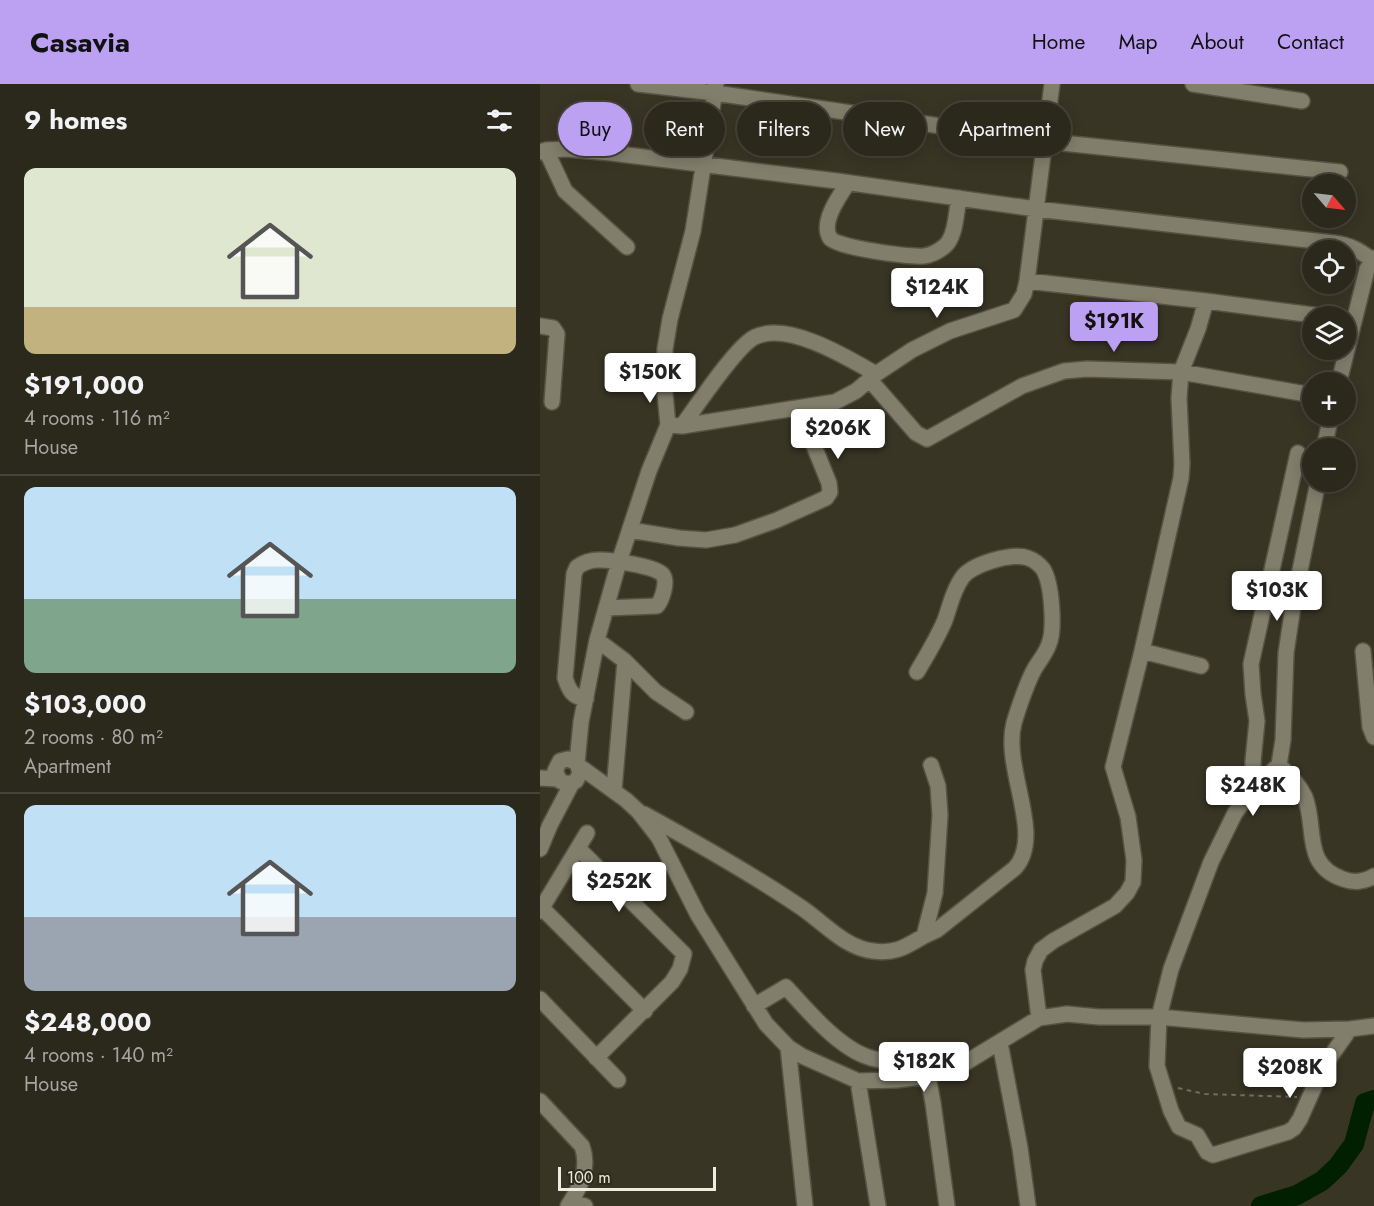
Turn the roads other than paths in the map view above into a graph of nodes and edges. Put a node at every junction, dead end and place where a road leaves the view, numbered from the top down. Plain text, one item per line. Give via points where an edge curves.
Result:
1 (638, 84) edge
2 (1052, 84) edge
3 (1194, 84) edge
4 (1223, 86) edge
5 (716, 89) edge
6 (1302, 100) dead end
7 (1049, 102) edge
8 (938, 124) edge
9 (1071, 144) edge
10 (543, 151) edge
11 (1041, 156) edge
12 (703, 165) junction
13 (1340, 172) dead end
14 (848, 183) junction
15 (959, 198) junction
16 (1036, 209) junction
17 (627, 247) dead end
18 (1373, 259) edge
19 (1027, 281) junction
20 (1367, 297) edge
21 (1206, 301) junction
22 (1356, 312) edge
23 (1302, 314) edge
24 (540, 326) edge
25 (1181, 372) junction
26 (872, 377) junction
27 (1302, 393) edge
28 (552, 402) dead end
29 (799, 409) junction
30 (675, 425) junction
31 (1298, 453) dead end
32 (1316, 492) edge
33 (630, 530) junction
34 (619, 561) junction
35 (606, 608) junction
36 (597, 640) junction
37 (1142, 651) junction
38 (1363, 651) dead end
39 (626, 661) junction
40 (1201, 666) dead end
41 (917, 672) dead end
42 (586, 699) junction
43 (686, 712) dead end
44 (1374, 737) edge
45 (931, 765) dead end
46 (1279, 765) junction
47 (540, 768) edge
48 (568, 772) junction
49 (540, 778) edge
50 (1253, 789) junction
51 (614, 790) junction
52 (638, 811) junction
53 (587, 833) dead end
54 (540, 849) edge
55 (578, 849) junction
56 (1374, 876) edge
57 (541, 910) edge
58 (924, 936) junction
59 (540, 999) edge
60 (754, 1006) junction
61 (645, 1011) junction
62 (1159, 1017) junction
63 (1039, 1018) junction
64 (1374, 1026) edge
65 (1350, 1029) junction
66 (1000, 1043) junction
67 (788, 1047) junction
68 (597, 1058) junction
69 (896, 1062) dead end
70 (928, 1076) junction
71 (618, 1080) dead end
72 (858, 1081) junction
73 (540, 1101) edge
74 (575, 1204) edge
75 (805, 1206) edge
76 (878, 1206) edge
77 (947, 1206) edge
78 (1028, 1206) edge

1 - 5 street
2 - 7 street
3 - 4 street
4 - 6 street
5 - 8 street
5 - 12 street
9 - 13 street
10 - 12 street via 611,153
10 - 17 street via 565,191
11 - 16 street
12 - 14 street
12 - 30 street via 693,231 665,349 664,383
14 - 15 street
14 - 15 street via 830,215 829,235 838,244 880,251 919,256 939,250 951,238
15 - 16 street
16 - 18 street via 1348,245
16 - 19 street
18 - 20 street via 1367,269
19 - 21 street
19 - 26 street via 1014,310 950,331
20 - 22 street
21 - 23 street
21 - 25 street
24 - 28 street via 553,328 557,334
25 - 26 street via 1064,370 1022,387 927,439 916,433
25 - 27 street
25 - 37 street via 1181,478
26 - 29 street via 835,402
26 - 30 street via 831,348 815,342 777,334 756,336 739,350
29 - 30 street
29 - 33 street via 829,483 826,498 735,535 706,540
30 - 33 street via 649,471
31 - 50 street via 1251,664 1257,721
32 - 46 street via 1286,653
33 - 34 street
34 - 35 street
34 - 35 street via 663,575 660,601 650,608
34 - 42 street via 587,562 577,567 574,574 565,678 575,696
35 - 36 street
36 - 39 street
36 - 42 street
37 - 40 street
37 - 63 street via 1113,767 1128,817 1133,882 1128,894 1115,906 1041,950 1034,970
38 - 44 street
39 - 43 street via 656,692
39 - 51 street
41 - 58 street via 936,642 963,576 971,569 1015,556 1026,556 1041,566 1047,582 1052,634 1029,681 1011,742 1027,843 1015,868
42 - 48 street
45 - 58 street via 938,786 940,815 935,893
46 - 50 street
46 - 56 street via 1305,798 1311,841 1321,865 1332,875 1351,882
47 - 48 street
48 - 49 street
48 - 51 street
48 - 54 street
50 - 62 street via 1235,813 1211,862 1171,969
51 - 52 street
52 - 58 street via 802,908 848,943 871,951 896,951
52 - 60 street via 659,838 698,915
53 - 55 street
55 - 57 street
55 - 61 street via 684,954 672,982
57 - 61 street
59 - 68 street
60 - 67 street
60 - 69 street via 786,987 839,1040 867,1057
61 - 68 street
62 - 63 street via 1067,1014
62 - 65 street via 1303,1030
62 - 65 street via 1157,1066 1171,1111 1179,1127 1197,1135 1213,1155 1288,1132 1300,1119 1323,1067
63 - 66 street
64 - 65 street
66 - 70 street via 965,1063
66 - 78 street
67 - 72 street
67 - 75 street
68 - 71 street
70 - 72 street
70 - 77 street
72 - 76 street
73 - 74 street via 585,1154 584,1176

